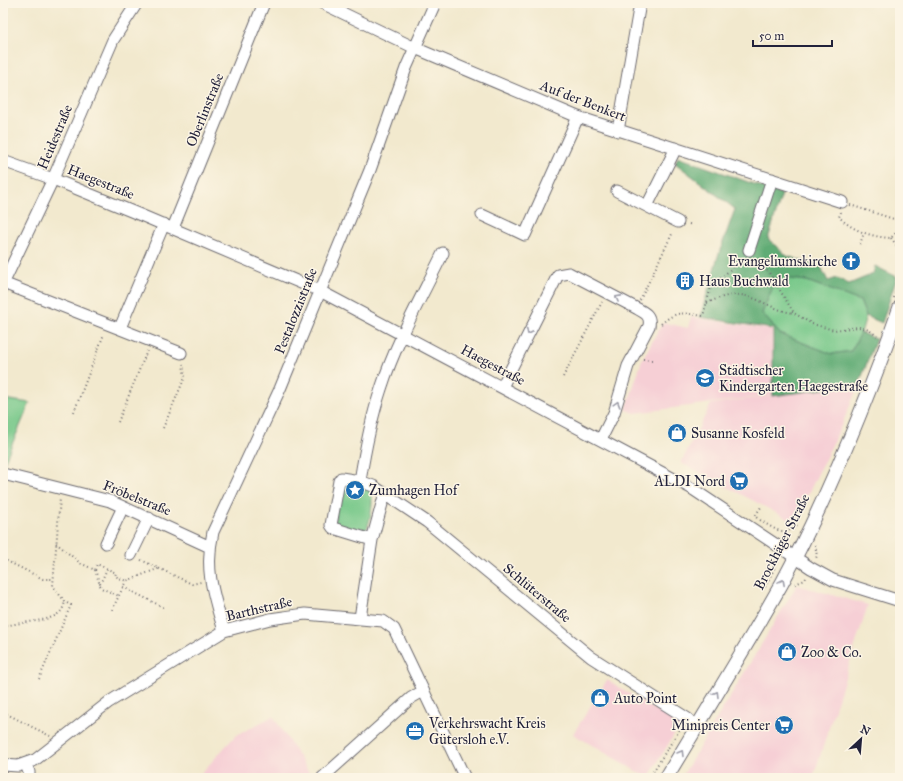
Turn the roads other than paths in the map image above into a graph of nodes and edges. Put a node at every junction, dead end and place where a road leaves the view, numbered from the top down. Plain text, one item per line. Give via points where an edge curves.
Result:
1 (137, 3) edge
2 (264, 3) edge
3 (322, 3) edge
4 (435, 3) edge
5 (640, 3) edge
6 (416, 48) junction
7 (578, 117) junction
8 (618, 131) junction
9 (676, 148) junction
10 (3, 161) edge
11 (53, 179) junction
12 (772, 179) junction
13 (617, 191) dead end
14 (843, 202) road end
15 (647, 206) junction
16 (482, 215) dead end
17 (678, 222) road end
18 (169, 226) junction
19 (443, 253) dead end
20 (746, 254) road end
21 (3, 284) edge
22 (320, 291) junction
23 (900, 307) edge
24 (120, 328) junction
25 (403, 335) junction
26 (181, 352) road end
27 (502, 387) junction
28 (601, 439) junction
29 (3, 474) edge
30 (360, 481) junction
31 (385, 493) junction
32 (123, 507) junction
33 (149, 518) junction
34 (372, 540) junction
35 (106, 543) dead end
36 (210, 547) junction
37 (131, 555) road end
38 (795, 557) junction
39 (900, 601) edge
40 (360, 618) junction
41 (224, 631) junction
42 (423, 691) junction
43 (692, 724) junction
44 (26, 764) junction
45 (3, 765) edge
46 (29, 778) edge
47 (322, 778) edge
48 (465, 778) edge
49 (666, 778) edge

1 - 11 street, Heidestraße via 113,40
2 - 18 street, Oberlinstraße
3 - 6 street, Auf der Benkert
4 - 6 street, Pestalozzistraße
5 - 8 street
6 - 7 street, Auf der Benkert
6 - 22 street, Pestalozzistraße via 406,68 370,170
7 - 8 street, Auf der Benkert
7 - 16 street via 525,234
8 - 9 street, Auf der Benkert
9 - 12 street, Auf der Benkert
9 - 15 street
10 - 11 street, Haegestraße
11 - 18 street, Haegestraße
11 - 21 street, Heidestraße
12 - 14 street, Auf der Benkert
12 - 20 street
13 - 15 street
15 - 17 street
18 - 22 street, Haegestraße
18 - 24 street
19 - 25 street
21 - 24 street
22 - 25 street, Haegestraße
22 - 36 street, Pestalozzistraße via 280,389 214,532
23 - 38 main road, Brockhäger Straße via 882,359 843,454
24 - 26 street
25 - 27 street, Haegestraße
25 - 30 street via 381,388 370,427
27 - 28 street, Haegestraße
28 -> 27 street via 614,413 628,366 649,326 647,314 636,308 569,273 558,275
28 - 38 street, Haegestraße via 691,488
29 - 32 street, Fröbelstraße via 110,501
30 - 31 street, Schlüterstraße
30 - 34 street via 341,478 339,481 331,525 333,528
31 - 34 street
31 - 43 street, Schlüterstraße via 457,546 591,657
32 - 33 street, Fröbelstraße
32 - 35 street
33 - 36 street, Fröbelstraße
33 - 37 street
34 - 40 street
36 - 41 street, Pestalozzistraße via 210,579
38 - 39 street, Haegestraße via 833,580
43 -> 38 main road, Brockhäger Straße via 782,582
40 - 41 street, Barthstraße via 293,616
40 - 42 street, Barthstraße via 383,621 394,629
41 - 44 street, Barthstraße via 109,702
42 - 47 street via 411,698
42 - 48 street, Barthstraße
49 -> 43 main road, Brockhäger Straße
44 - 45 street
44 - 46 street

